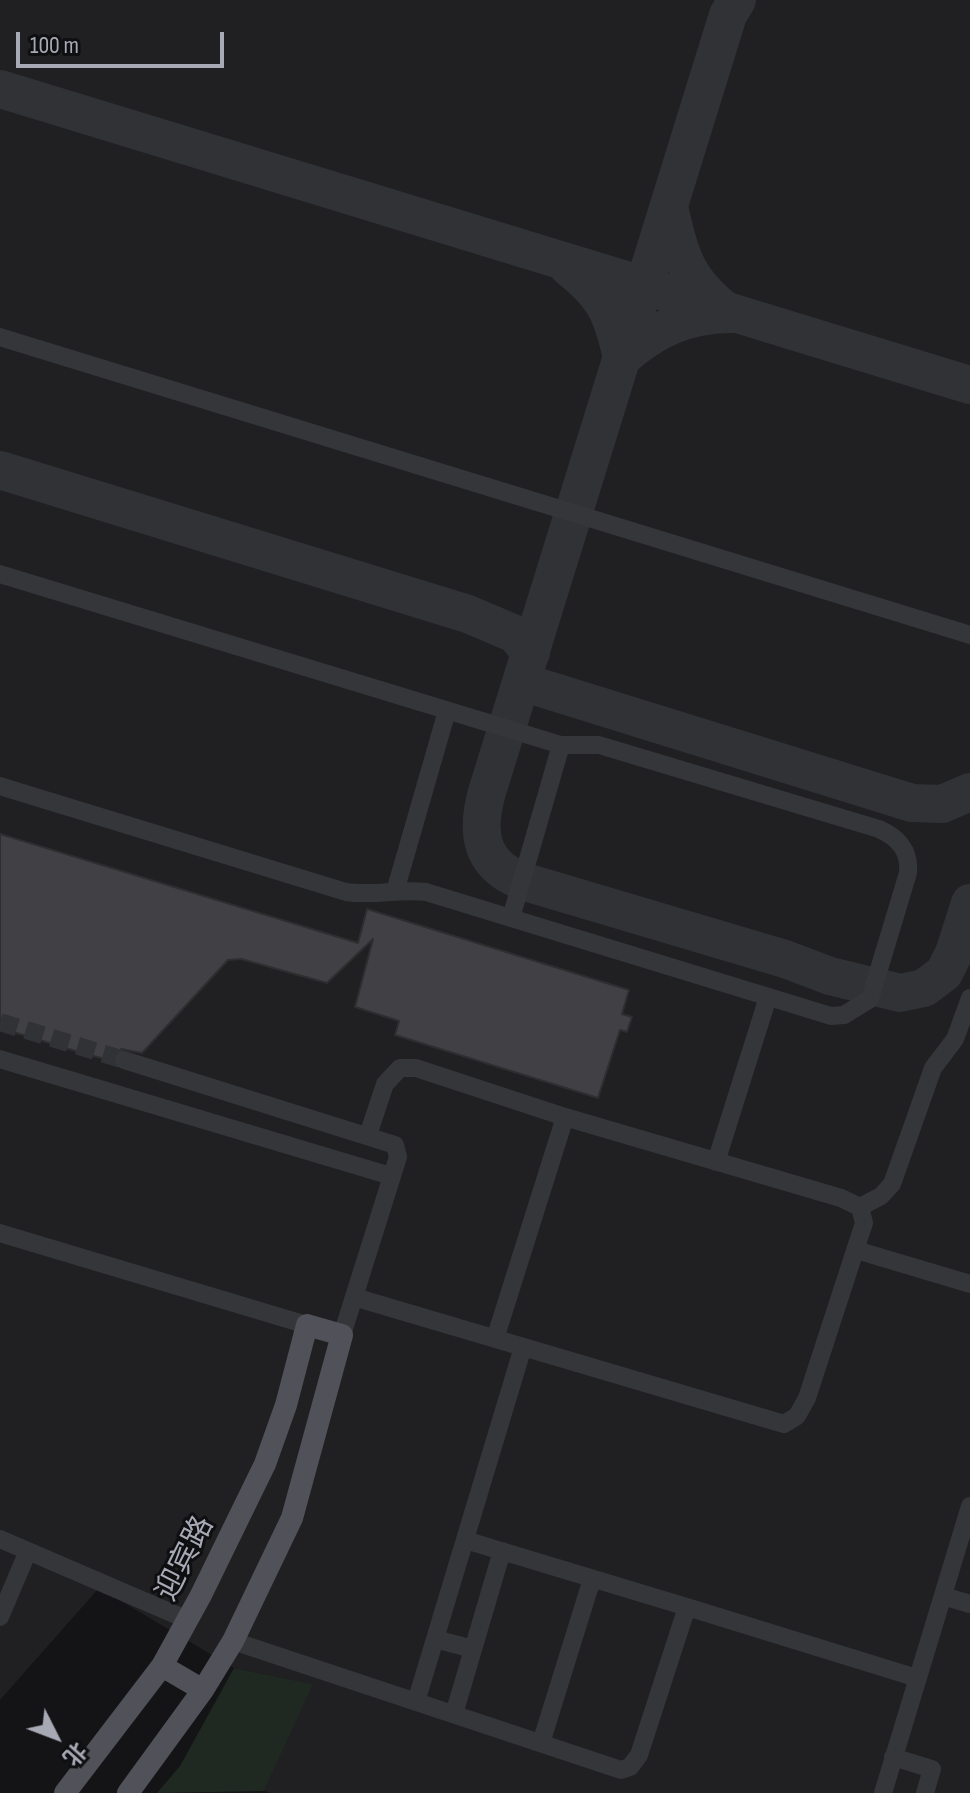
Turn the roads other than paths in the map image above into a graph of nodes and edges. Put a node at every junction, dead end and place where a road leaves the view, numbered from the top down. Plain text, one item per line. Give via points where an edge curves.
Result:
1 (0, 337) edge
2 (0, 574) edge
3 (970, 635) edge
4 (447, 711) junction
5 (561, 745) junction
6 (0, 786) edge
7 (396, 888) junction
8 (511, 918) junction
9 (768, 997) junction
10 (970, 998) edge
11 (0, 1059) edge
12 (124, 1060) tunnel mouth
13 (565, 1117) junction
14 (368, 1135) junction
15 (716, 1162) junction
16 (391, 1176) junction
17 (860, 1207) junction
18 (0, 1233) edge
19 (856, 1250) junction
20 (970, 1284) edge
21 (354, 1297) junction
22 (307, 1325) junction
23 (342, 1335) junction
24 (495, 1339) junction
25 (523, 1347) junction
26 (970, 1506) edge
27 (0, 1539) edge
28 (465, 1540) junction
29 (28, 1551) junction
30 (502, 1551) junction
31 (592, 1579) junction
32 (943, 1596) junction
33 (970, 1604) edge
34 (687, 1607) junction
35 (0, 1617) edge
36 (188, 1620) junction
37 (435, 1639) junction
38 (233, 1641) junction
39 (473, 1649) junction
40 (162, 1666) junction
41 (917, 1678) junction
42 (203, 1690) junction
43 (416, 1702) junction
44 (454, 1714) junction
45 (541, 1743) junction
46 (893, 1757) junction
47 (65, 1793) edge
48 (128, 1793) edge
49 (883, 1793) edge
50 (925, 1793) edge

1 - 3 street
2 - 4 street
4 - 5 street
4 - 7 street
5 - 8 street
5 - 9 street via 614,749 879,829 904,847 908,873 870,999 844,1015 831,1016
6 - 7 street via 346,892 367,895
7 - 8 street
8 - 9 street
9 - 15 street
10 - 17 street via 955,1039 933,1068 892,1184
11 - 16 street
12 - 14 street
13 - 14 street via 407,1067 389,1078
13 - 15 street
13 - 24 street
14 - 16 street via 397,1149
15 - 17 street
16 - 21 street
17 - 19 street via 864,1223
18 - 22 street
19 - 20 street
19 - 25 street via 807,1398 788,1423
21 - 23 street
21 - 24 street
22 - 23 main road
22 - 36 main road, 迎宾路 via 265,1464
23 - 38 main road via 292,1518
24 - 25 street
25 - 28 street
26 - 32 street
27 - 29 street
28 - 30 street
28 - 37 street
29 - 35 street
29 - 36 street
30 - 31 street
30 - 39 street
31 - 34 street
31 - 45 street
32 - 33 street
32 - 41 street
34 - 41 street
34 - 45 street via 642,1748 630,1767 621,1770
36 - 40 main road, 迎宾路
37 - 39 street
37 - 43 street
38 - 42 main road
38 - 43 street
39 - 44 street
40 - 42 main road
40 - 47 main road, 迎宾路
41 - 46 street
42 - 48 main road
43 - 44 street
44 - 45 street
46 - 49 street
46 - 50 street via 939,1771

